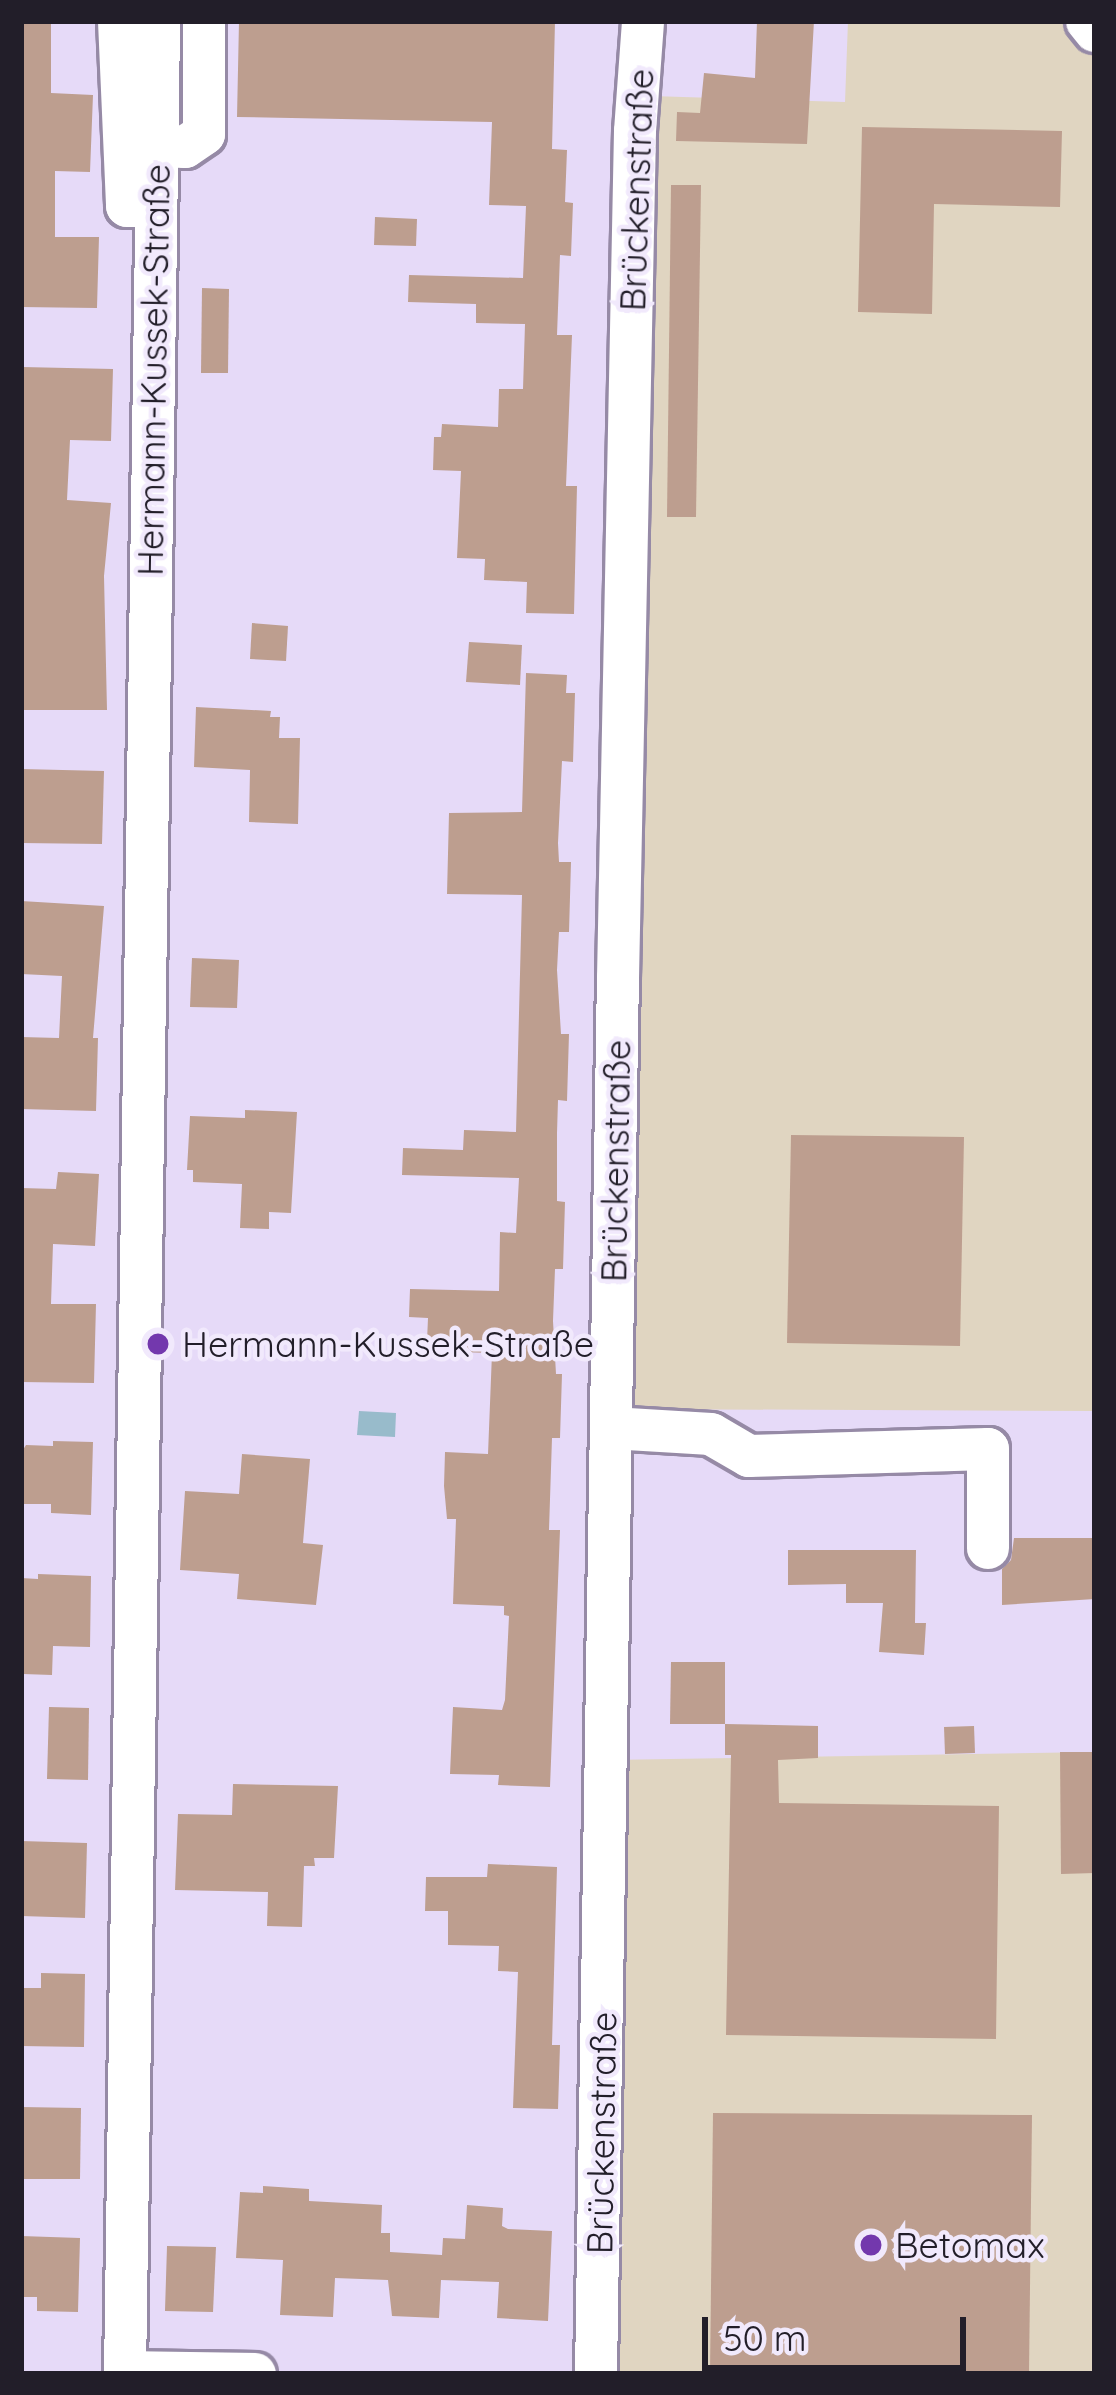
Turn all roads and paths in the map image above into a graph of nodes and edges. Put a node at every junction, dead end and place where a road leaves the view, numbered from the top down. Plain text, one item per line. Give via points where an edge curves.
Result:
1 (119, 21) edge
2 (159, 21) edge
3 (204, 21) edge
4 (643, 21) edge
5 (1087, 21) edge
6 (1095, 31) edge
7 (157, 146) junction
8 (154, 206) junction
9 (611, 1428) junction
10 (988, 1547) dead end
11 (125, 2373) edge
12 (255, 2374) edge
13 (596, 2374) edge

1 - 8 street via 127,206
2 - 7 street, Hermann-Kussek-Straße
3 - 7 street via 203,134 185,147
4 - 9 street, Brückenstraße
5 - 6 street
7 - 8 street, Hermann-Kussek-Straße
8 - 11 street, Hermann-Kussek-Straße
9 - 10 street via 711,1434 749,1456 988,1449
9 - 13 street, Brückenstraße
11 - 12 street

